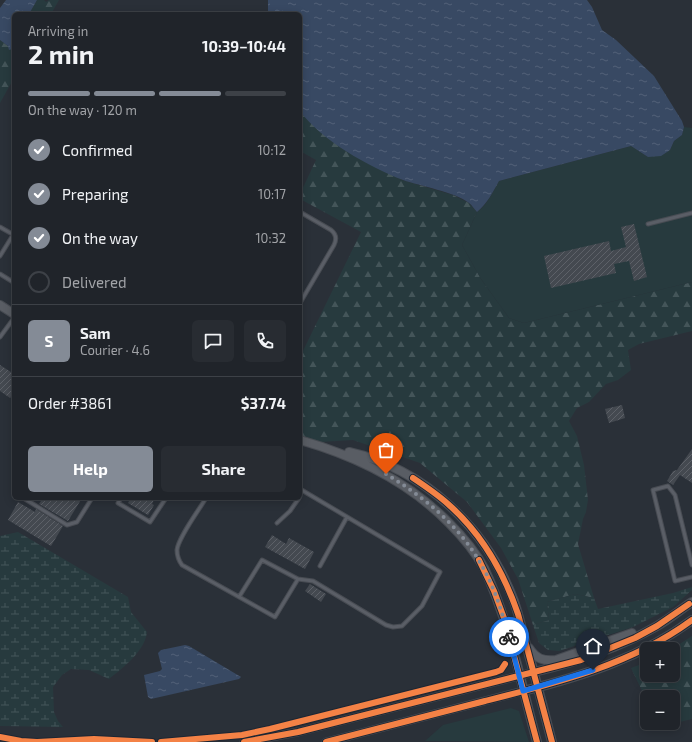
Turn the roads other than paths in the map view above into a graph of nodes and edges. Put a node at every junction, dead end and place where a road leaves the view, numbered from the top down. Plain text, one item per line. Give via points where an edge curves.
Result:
1 (302, 213) edge
2 (692, 213) edge
3 (648, 224) dead end
4 (0, 227) edge
5 (12, 234) edge
6 (12, 237) edge
7 (0, 256) edge
8 (0, 274) edge
9 (12, 281) edge
10 (302, 300) edge
11 (0, 305) edge
12 (12, 313) edge
13 (12, 321) edge
14 (0, 337) edge
15 (302, 441) edge
16 (325, 447) junction
17 (302, 490) edge
18 (27, 500) edge
19 (91, 500) edge
20 (120, 500) edge
21 (165, 500) edge
22 (205, 500) edge
23 (297, 500) edge
24 (347, 517) junction
25 (277, 523) dead end
26 (691, 557) edge
27 (692, 565) edge
28 (320, 566) dead end
29 (692, 577) edge
30 (298, 579) junction
31 (239, 597) junction
32 (692, 602) edge
33 (670, 618) junction
34 (692, 620) edge
35 (525, 640) junction
36 (534, 672) junction
37 (520, 676) junction
38 (538, 687) junction
39 (523, 691) junction
40 (244, 742) edge
41 (326, 742) edge
42 (537, 742) edge
43 (552, 742) edge

1 - 10 lane via 331,230 336,240
2 - 3 lane
4 - 5 lane
6 - 7 lane
8 - 9 lane
11 - 12 main road
13 - 14 lane
15 - 16 main road
16 - 35 main road via 381,462 413,478 449,504 472,530 498,568 513,600
16 - 37 main road via 406,486 436,509 460,534 483,567 494,591
17 - 24 lane
18 - 19 lane via 67,525 77,522
20 - 21 lane via 118,503 150,522
22 - 31 lane via 180,541 177,551 179,560 182,565
23 - 25 lane
24 - 28 lane
24 - 30 lane via 440,572 422,606 402,626 393,627 314,581
26 - 27 lane
26 - 29 lane via 675,495 668,486 652,490 675,581
30 - 31 lane via 262,560
30 - 31 lane via 276,617
32 - 33 main road
33 - 35 main road via 556,660 540,659 535,656
33 - 36 main road via 622,644 581,660
34 - 38 main road via 660,641 628,657
35 - 36 main road
36 - 37 street
36 - 38 main road
37 - 39 main road
37 - 40 street via 298,732
38 - 39 main road
38 - 43 main road
39 - 41 street
39 - 42 main road

